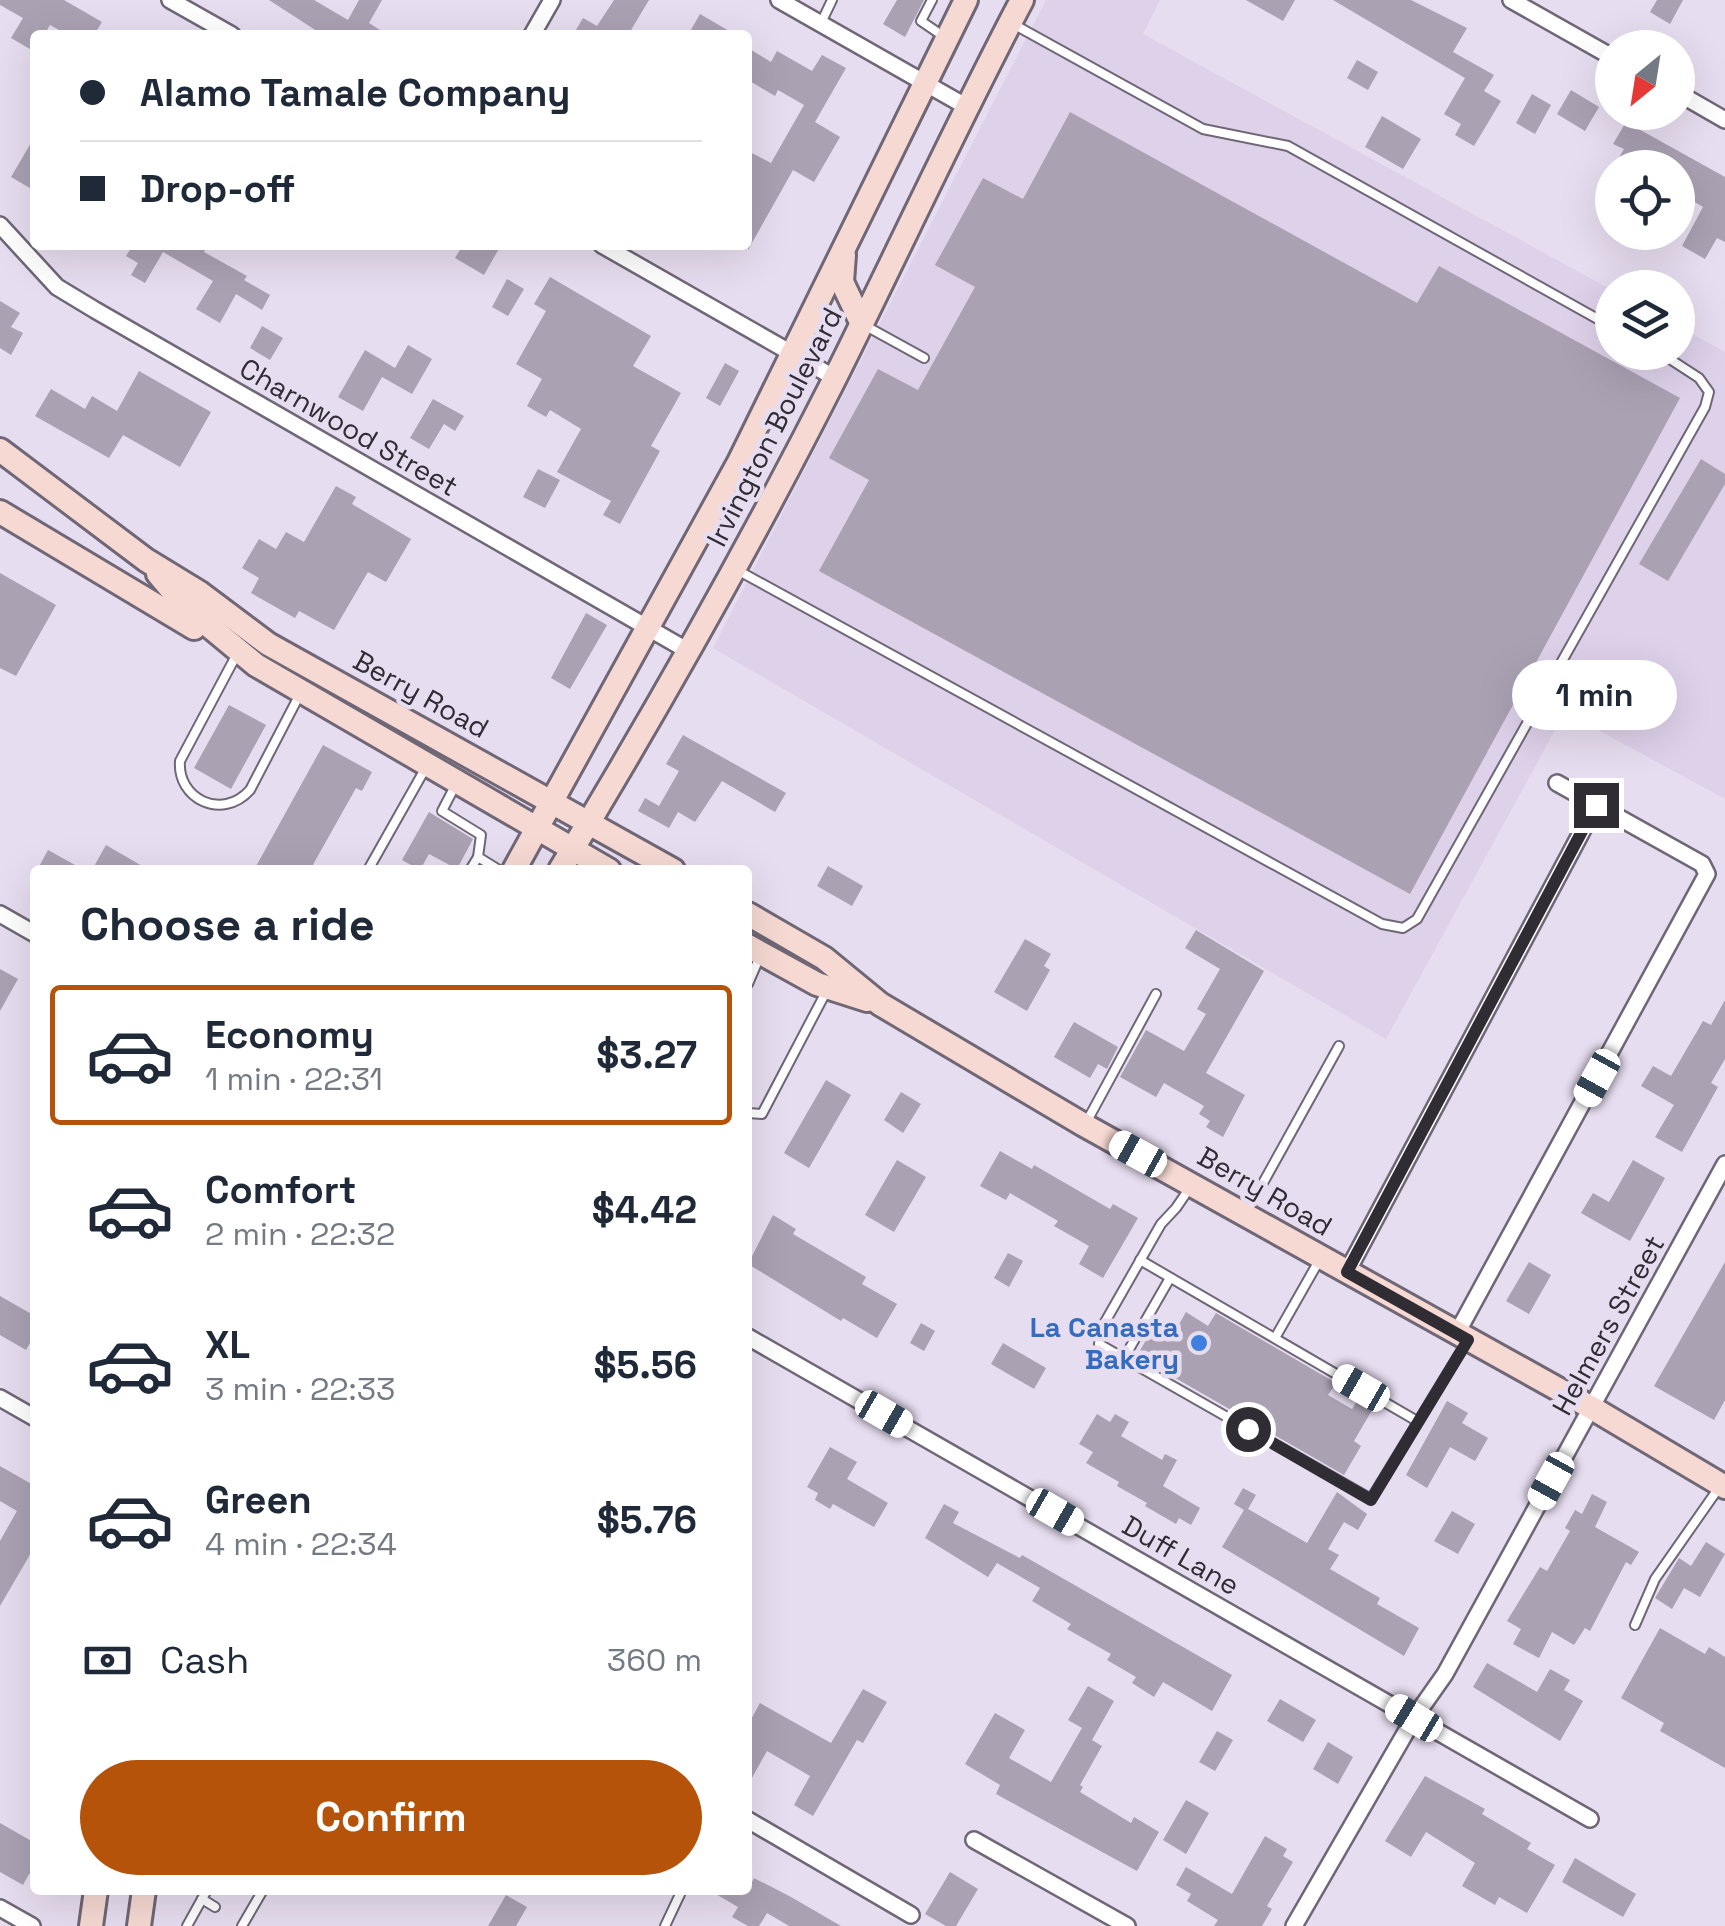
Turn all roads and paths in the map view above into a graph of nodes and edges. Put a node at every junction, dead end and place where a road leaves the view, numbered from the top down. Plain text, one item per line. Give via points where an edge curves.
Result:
1 (170, 0) edge
2 (552, 0) edge
3 (779, 0) edge
4 (832, 0) edge
5 (932, 0) edge
6 (966, 0) edge
7 (1022, 0) edge
8 (1511, 0) edge
9 (820, 23) junction
10 (1010, 23) junction
11 (223, 30) edge
12 (535, 30) edge
13 (946, 38) junction
14 (1595, 47) edge
15 (924, 82) junction
16 (1695, 103) edge
17 (967, 106) junction
18 (1725, 120) edge
19 (0, 225) edge
20 (844, 246) junction
21 (611, 250) edge
22 (1595, 318) edge
23 (861, 322) junction
24 (793, 356) junction
25 (924, 358) dead end
26 (1686, 370) edge
27 (835, 378) junction
28 (2, 456) edge
29 (0, 512) edge
30 (146, 560) junction
31 (735, 569) junction
32 (648, 630) junction
33 (690, 652) junction
34 (244, 656) junction
35 (307, 666) junction
36 (302, 692) junction
37 (427, 765) junction
38 (456, 782) junction
39 (1557, 783) dead end
40 (554, 802) junction
41 (1596, 805) junction
42 (589, 821) junction
43 (538, 830) junction
44 (572, 850) junction
45 (478, 856) junction
46 (371, 865) edge
47 (473, 865) edge
48 (491, 865) edge
49 (517, 865) edge
50 (563, 865) edge
51 (600, 865) edge
52 (664, 865) edge
53 (0, 914) edge
54 (752, 916) edge
55 (30, 931) edge
56 (754, 950) edge
57 (828, 988) junction
58 (1156, 994) dead end
59 (880, 1004) junction
60 (1339, 1046) dead end
61 (752, 1113) edge
62 (1084, 1125) junction
63 (1725, 1164) edge
64 (1192, 1183) junction
65 (1246, 1214) junction
66 (1321, 1257) junction
67 (1140, 1260) junction
68 (1347, 1272) junction
69 (1170, 1278) junction
70 (1463, 1336) junction
71 (752, 1338) edge
72 (1275, 1338) junction
73 (1124, 1358) junction
74 (0, 1398) edge
75 (1592, 1408) junction
76 (30, 1415) edge
77 (1418, 1421) junction
78 (1723, 1486) edge
79 (1635, 1625) dead end
80 (1414, 1718) junction
81 (1590, 1819) dead end
82 (752, 1822) edge
83 (974, 1840) dead end
84 (95, 1895) edge
85 (143, 1895) edge
86 (204, 1895) edge
87 (205, 1895) edge
88 (260, 1895) edge
89 (680, 1895) edge
90 (244, 1898) dead end
91 (254, 1904) junction
92 (215, 1907) dead end
93 (0, 1908) edge
94 (911, 1914) dead end
95 (234, 1918) dead end
96 (190, 1922) edge
97 (243, 1925) edge
98 (32, 1926) edge
99 (91, 1926) edge
100 (138, 1926) edge
101 (205, 1926) edge
102 (665, 1926) edge
103 (1127, 1926) edge
104 (1294, 1926) edge

1 - 11 street
2 - 12 street
3 - 9 street
4 - 9 lane
5 - 13 lane via 921,21
6 - 13 street, Irvington Boulevard
7 - 10 street, Irvington Boulevard
8 - 14 street
9 - 15 street
10 - 17 street, Irvington Boulevard
10 - 22 lane via 1203,129 1288,146
13 - 15 street, Irvington Boulevard
15 - 17 street
15 - 20 street, Irvington Boulevard
16 - 18 street
17 - 23 street, Irvington Boulevard
19 - 32 street, Charnwood Street via 57,287
20 - 23 street via 842,282
20 - 24 street, Irvington Boulevard
21 - 24 street
23 - 25 lane
23 - 27 street, Irvington Boulevard
24 - 27 street
24 - 32 street, Irvington Boulevard
26 - 31 lane via 1708,392 1705,407 1417,919 1404,928 1382,924
27 - 31 street, Irvington Boulevard
28 - 30 street, Berry Road
29 - 34 street
30 - 34 street, Berry Road via 186,607
30 - 35 street, Berry Road
31 - 33 street, Irvington Boulevard
32 - 33 street, Charnwood Street
32 - 40 street, Irvington Boulevard
33 - 42 street, Irvington Boulevard
34 - 36 street, Berry Road
34 - 36 lane via 180,761 179,776 202,800 229,806 242,800
35 - 36 lane
35 - 40 street, Berry Road
36 - 37 street, Berry Road
37 - 38 street, Berry Road
37 - 46 lane
38 - 43 street, Berry Road
38 - 45 lane via 442,811 482,835
39 - 41 street
40 - 42 street, Berry Road
40 - 43 street, Irvington Boulevard
41 - 68 street
41 - 70 street via 1702,864 1705,882
42 - 44 street, Irvington Boulevard
42 - 52 street, Berry Road
43 - 44 street, Berry Road
43 - 49 street, Irvington Boulevard
44 - 50 street, Irvington Boulevard
44 - 51 street, Berry Road
45 - 47 lane
45 - 48 lane
53 - 55 street
54 - 59 street, Berry Road via 824,958
56 - 57 street, Berry Road
57 - 59 street, Berry Road
57 - 61 lane via 762,1114
58 - 62 lane
59 - 62 street, Berry Road
60 - 65 lane
62 - 64 street, Berry Road
63 - 75 street, Helmers Street
64 - 65 street, Berry Road
64 - 67 lane
65 - 66 street, Berry Road
66 - 68 street, Berry Road
66 - 72 lane
67 - 69 lane
67 - 73 lane via 1101,1329 1099,1344
68 - 70 street, Berry Road
69 - 72 lane
69 - 73 lane
70 - 75 street, Berry Road
70 - 77 lane
71 - 80 street, Duff Lane
72 - 77 lane
73 - 77 lane via 1371,1500
74 - 76 street
75 - 78 street, Berry Road
75 - 80 street, Helmers Street
78 - 79 lane via 1655,1579
80 - 81 street, Duff Lane
80 - 104 street, Helmers Street
82 - 94 street
83 - 103 street
84 - 99 street
85 - 100 street
86 - 96 lane
87 - 92 lane
88 - 91 lane
89 - 102 lane
90 - 91 lane
91 - 97 lane
93 - 98 street
95 - 97 lane
96 - 101 lane

